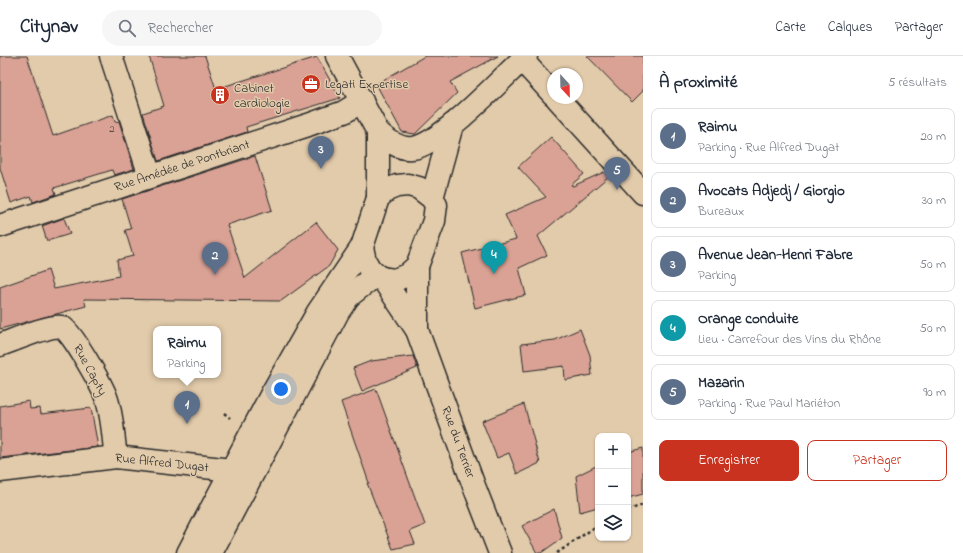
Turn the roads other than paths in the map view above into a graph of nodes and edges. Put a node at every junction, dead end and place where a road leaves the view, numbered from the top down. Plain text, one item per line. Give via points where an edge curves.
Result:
1 (111, 56) edge
2 (338, 56) edge
3 (524, 58) edge
4 (547, 87) edge
5 (362, 101) junction
6 (561, 104) edge
7 (452, 125) junction
8 (378, 132) junction
9 (150, 176) junction
10 (643, 193) edge
11 (378, 198) junction
12 (432, 198) junction
13 (0, 224) edge
14 (362, 247) junction
15 (417, 266) junction
16 (379, 276) junction
17 (417, 330) junction
18 (0, 344) edge
19 (116, 457) junction
20 (232, 470) junction
21 (0, 471) edge
22 (253, 473) junction
23 (188, 553) edge
24 (211, 553) edge
25 (500, 553) edge

1 - 9 main road
2 - 5 main road
3 - 4 main road
3 - 7 main road
5 - 8 main road
5 - 9 main road, Rue Amédée de Pontbriant via 344,112 308,125
6 - 10 main road
7 - 8 main road via 429,142 414,148 402,148
7 - 12 main road
8 - 11 main road
9 - 13 main road, Rue Amédée de Pontbriant
11 - 12 main road via 387,190 408,185 418,188
11 - 14 main road
12 - 15 main road via 436,205 434,221
14 - 16 main road via 369,268
14 - 20 main road via 318,312
15 - 16 main road via 407,275 395,280
15 - 17 main road, Rue du Terrier
16 - 17 main road, Rue du Terrier
16 - 22 main road via 349,296 338,312
17 - 25 main road, Rue du Terrier
18 - 19 main road, Rue Capty via 53,327 62,327 68,332 106,397
19 - 20 main road, Rue Alfred Dugat
19 - 21 main road, Rue Alfred Dugat
20 - 22 main road, Rue Alfred Dugat
20 - 23 main road
22 - 24 main road

